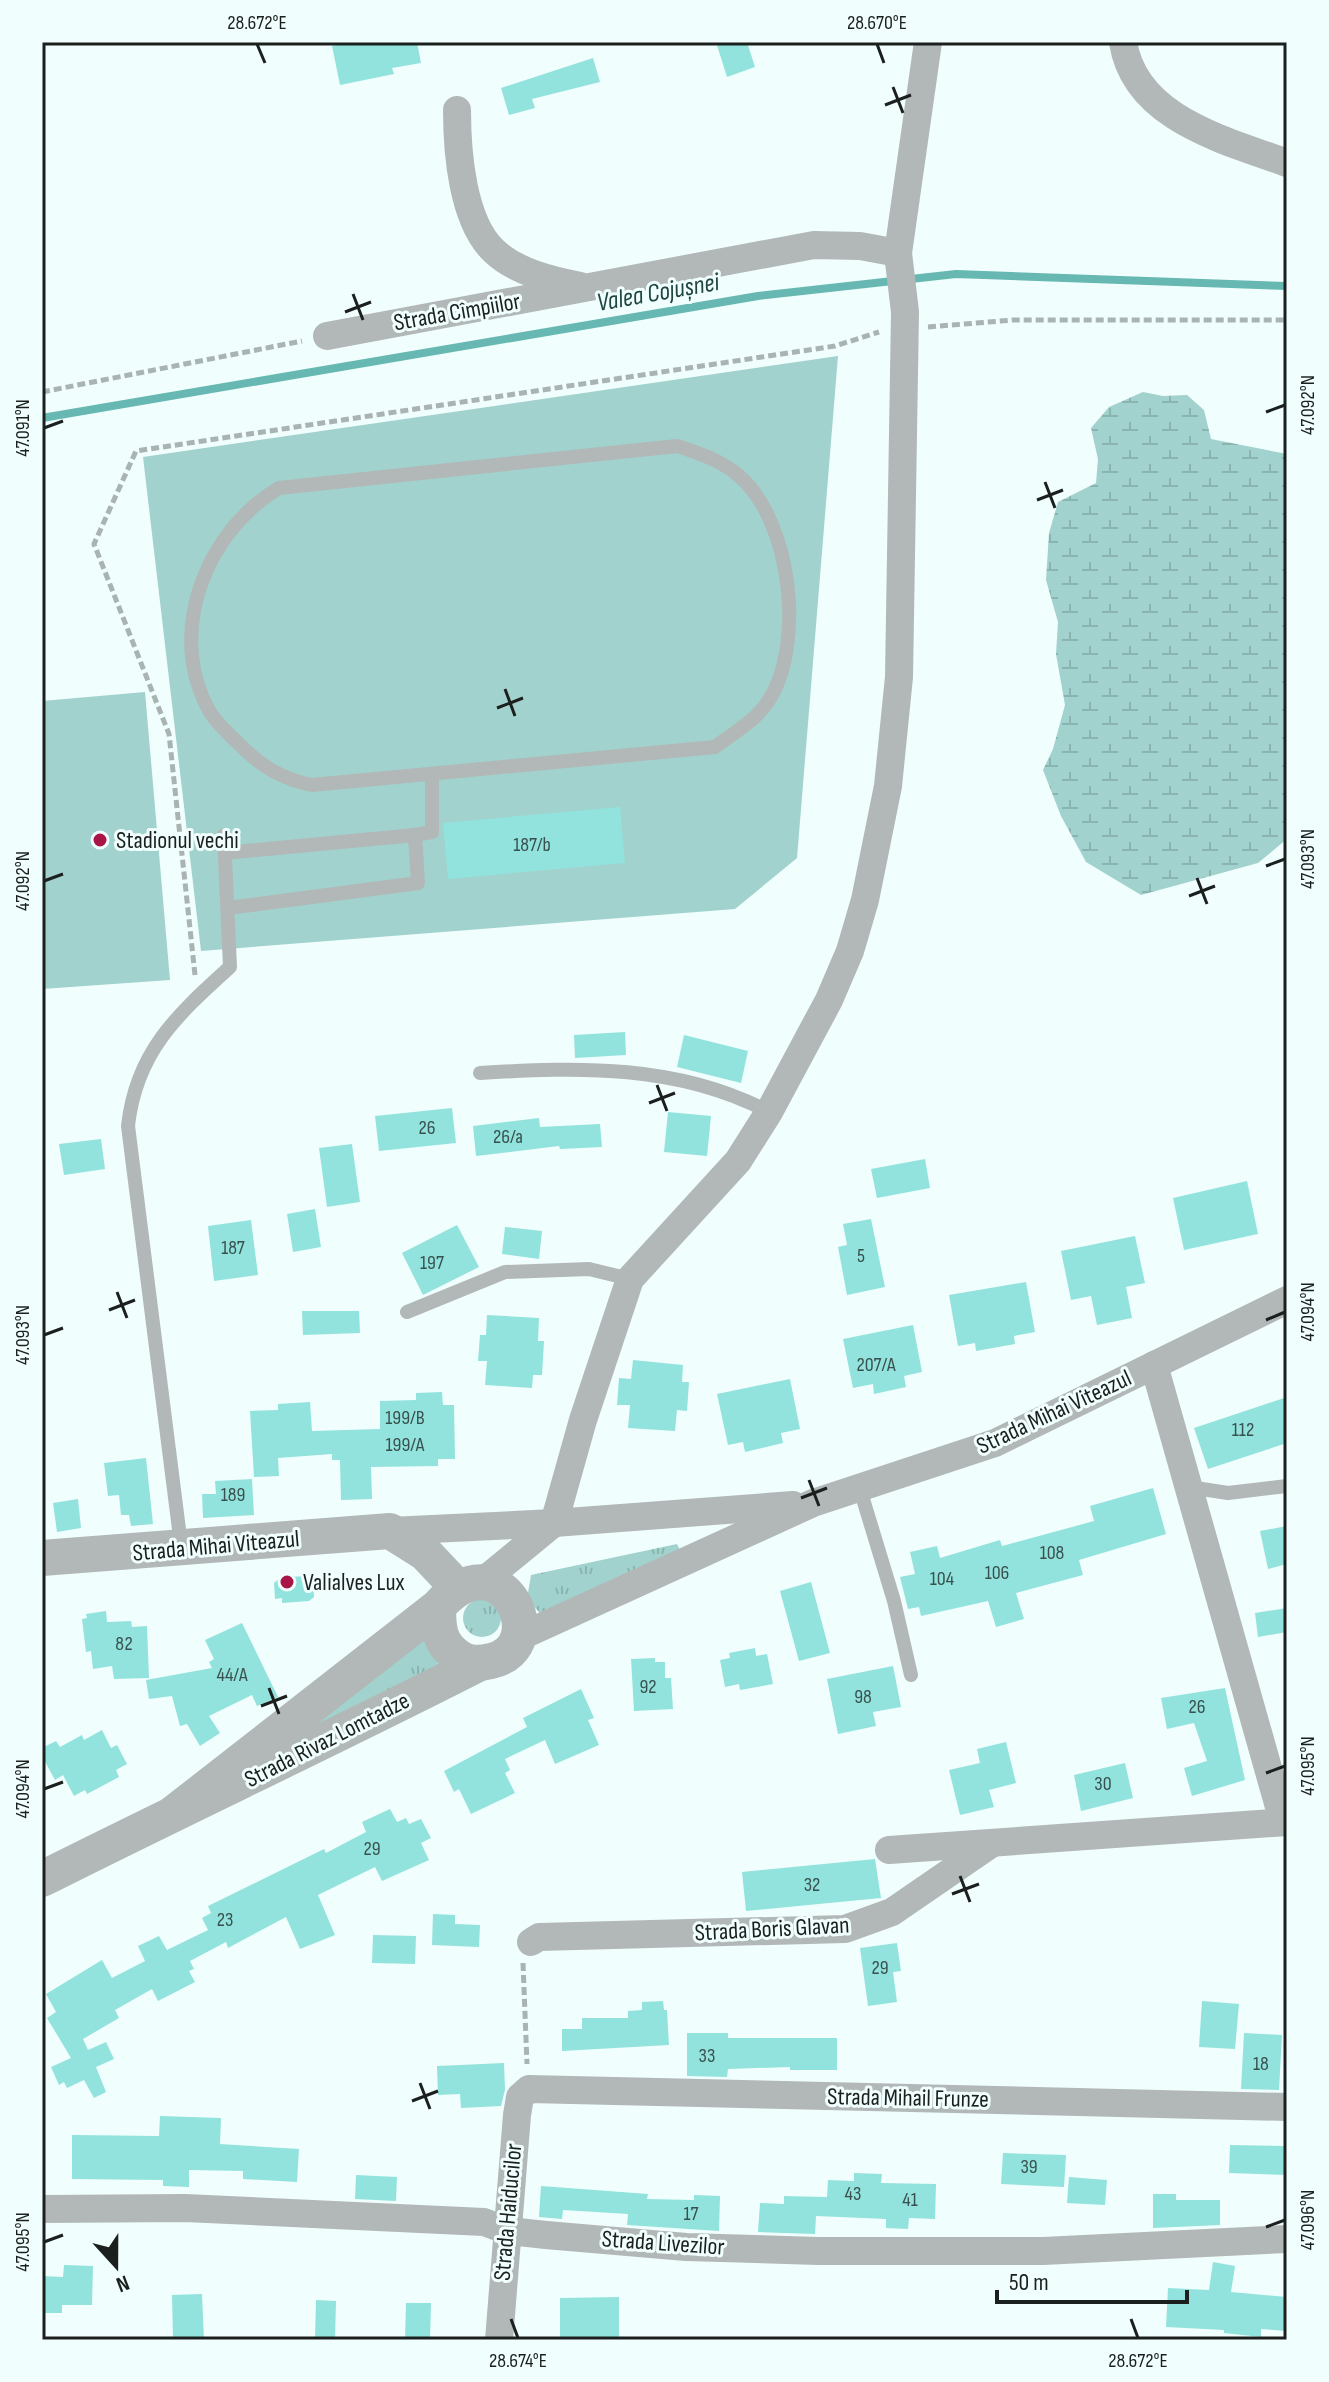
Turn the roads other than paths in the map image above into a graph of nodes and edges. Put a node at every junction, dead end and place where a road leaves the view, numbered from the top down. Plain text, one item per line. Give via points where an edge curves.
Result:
1 (928, 42) edge
2 (1123, 42) edge
3 (457, 110) dead end
4 (1287, 163) edge
5 (898, 253) junction
6 (587, 288) junction
7 (327, 336) road end
8 (432, 774) junction
9 (224, 835) dead end
10 (415, 835) junction
11 (225, 853) junction
12 (228, 908) junction
13 (480, 1073) dead end
14 (769, 1112) junction
15 (630, 1279) junction
16 (1287, 1300) edge
17 (407, 1312) dead end
18 (1154, 1365) junction
19 (1287, 1486) edge
20 (1189, 1487) junction
21 (860, 1489) junction
22 (813, 1503) junction
23 (554, 1523) junction
24 (390, 1531) junction
25 (182, 1550) junction
26 (42, 1558) edge
27 (459, 1592) junction
28 (517, 1638) junction
29 (478, 1664) junction
30 (911, 1675) dead end
31 (174, 1813) junction
32 (1285, 1822) edge
33 (991, 1844) junction
34 (889, 1850) dead end
35 (42, 1879) edge
36 (531, 1942) road end
37 (529, 2089) joint
38 (1287, 2107) edge
39 (42, 2209) edge
40 (508, 2231) junction
41 (1287, 2239) edge
42 (499, 2340) edge

1 - 5 street
2 - 4 street via 1138,82 1163,109 1200,130
3 - 6 street, Strada Cîmpiilor via 457,147 481,237 517,266
5 - 6 street, Strada Cîmpiilor via 814,245
5 - 14 street via 904,320 899,677 888,786 850,951
6 - 7 street, Strada Cîmpiilor
8 - 8 lane via 312,785 284,779 255,760 210,712 196,674 194,611 213,553 234,522 279,488 677,446 707,456 739,476 762,506 780,545 788,586 782,677 766,706 715,747
8 - 10 lane via 432,832
9 - 11 lane
10 - 11 lane
10 - 12 lane via 418,883
11 - 12 lane
12 - 25 lane via 230,967 166,1030 144,1062 128,1126
13 - 14 lane via 603,1068 641,1073 692,1082
14 - 15 street via 738,1161
15 - 17 lane via 589,1269 505,1272
15 - 23 street
16 - 18 street, Strada Mihai Viteazul
18 - 20 street
18 - 21 street, Strada Mihai Viteazul via 995,1443
19 - 20 lane via 1228,1493
20 - 32 street
21 - 22 street, Strada Mihai Viteazul
21 - 30 lane
22 - 23 street, Strada Mihai Viteazul
22 - 28 street, Strada Mihai Viteazul
23 - 24 street, Strada Mihai Viteazul
23 - 27 street
24 - 25 street, Strada Mihai Viteazul
24 - 27 street via 425,1553
25 - 26 street, Strada Mihai Viteazul
27 - 28 street via 494,1585 512,1598 521,1626
27 - 29 street via 438,1624 445,1647
27 - 31 street, Strada Rivaz Lomtadze
28 - 29 street via 498,1660
29 - 31 street, Strada Rivaz Lomtadze
31 - 35 street, Strada Rivaz Lomtadze
32 - 33 street, Strada Boris Glavan
33 - 34 street, Strada Boris Glavan
33 - 36 street, Strada Boris Glavan via 892,1912 845,1929 539,1937
37 - 38 street, Strada Mihail Frunze
37 - 40 street, Strada Haiducilor via 520,2097 517,2115
39 - 40 street, Strada Livezilor via 185,2208 469,2221 497,2224
40 - 41 street, Strada Livezilor via 686,2247 915,2253
40 - 42 street, Strada Haiducilor

